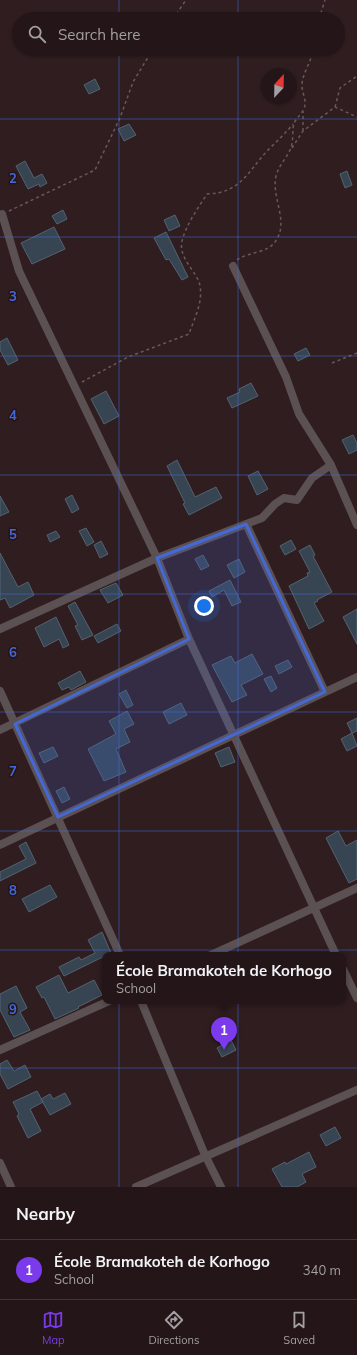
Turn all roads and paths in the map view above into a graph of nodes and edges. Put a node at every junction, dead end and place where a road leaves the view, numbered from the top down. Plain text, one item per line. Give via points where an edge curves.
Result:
1 (186, 0) edge
2 (325, 0) edge
3 (178, 12) edge
4 (321, 12) edge
5 (149, 56) edge
6 (312, 56) edge
7 (357, 76) edge
8 (335, 107) junction
9 (303, 110) junction
10 (357, 117) edge
11 (293, 124) junction
12 (302, 131) junction
13 (290, 150) junction
14 (2, 214) joint
15 (233, 266) joint
16 (357, 353) edge
17 (332, 363) dead end
18 (74, 386) junction
19 (331, 465) junction
20 (246, 524) junction
21 (357, 525) edge
22 (157, 558) junction
23 (0, 629) edge
24 (189, 639) junction
25 (357, 677) edge
26 (0, 691) edge
27 (325, 692) junction
28 (15, 724) junction
29 (0, 730) edge
30 (234, 736) junction
31 (58, 817) junction
32 (0, 845) edge
33 (357, 888) edge
34 (313, 908) junction
35 (119, 952) edge
36 (218, 952) edge
37 (335, 952) edge
38 (346, 975) edge
39 (357, 998) edge
40 (103, 1004) edge
41 (142, 1004) edge
42 (0, 1050) edge
43 (357, 1090) edge
44 (205, 1155) junction
45 (0, 1163) edge
46 (11, 1187) edge
47 (136, 1187) edge
48 (221, 1187) edge

1 - 3 path
2 - 4 path
5 - 14 path via 133,82 120,118 95,170
6 - 9 path via 301,84 306,103
7 - 8 path via 340,88
8 - 10 path
8 - 12 path
9 - 11 path
9 - 12 path
11 - 13 path via 294,134
11 - 18 path via 262,156 243,182 221,194 207,194 196,210 182,242 184,256 200,285 200,303 189,334 128,356
12 - 13 path
13 - 15 path via 280,163 276,178 281,228 275,243 263,250 243,255
14 - 18 street via 19,271
15 - 19 street via 286,377 300,414
16 - 17 path
18 - 22 street
19 - 20 street via 312,478 297,500 284,498 262,518
19 - 21 street
20 - 22 street
20 - 27 street
22 - 23 street
22 - 24 street
24 - 28 street
24 - 30 street
25 - 27 street
26 - 28 street
27 - 30 street
28 - 29 street
28 - 31 street
30 - 31 street
30 - 34 street
31 - 32 street
31 - 35 street
33 - 34 street
34 - 36 street
34 - 37 street
38 - 39 street
40 - 42 street
41 - 44 street
43 - 44 street
44 - 47 street
44 - 48 street
45 - 46 street

